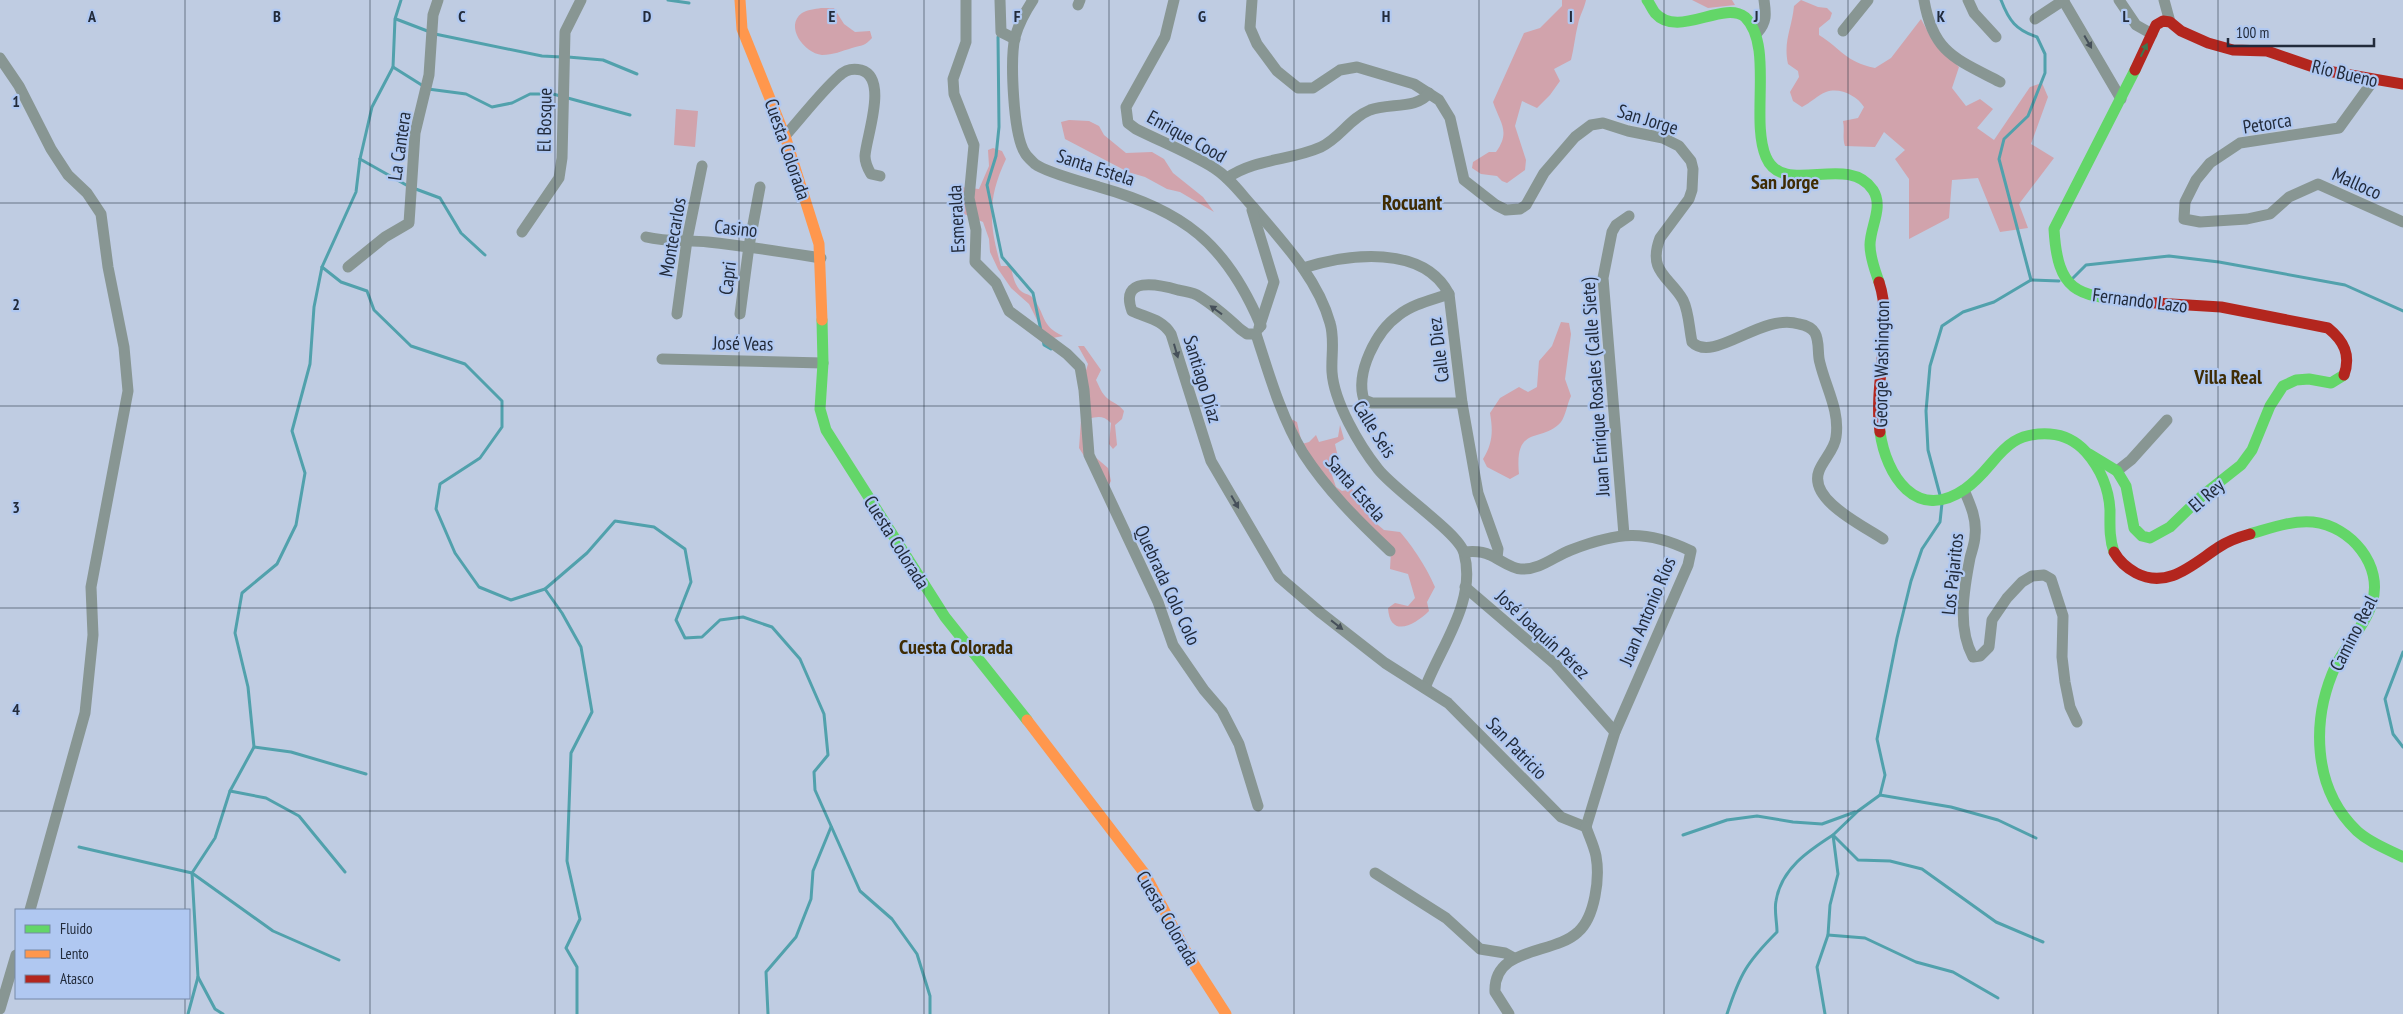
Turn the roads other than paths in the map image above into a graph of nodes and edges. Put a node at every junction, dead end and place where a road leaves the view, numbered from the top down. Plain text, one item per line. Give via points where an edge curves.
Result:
1 (438, 0) edge
2 (581, 0) edge
3 (740, 0) edge
4 (966, 0) edge
5 (1000, 0) edge
6 (1033, 0) edge
7 (1174, 0) edge
8 (1252, 0) edge
9 (1647, 0) edge
10 (1764, 0) edge
11 (1868, 0) edge
12 (1924, 0) edge
13 (1968, 0) edge
14 (2063, 0) edge
15 (2119, 0) edge
16 (2164, 0) edge
17 (2035, 19) dead end
18 (2170, 22) junction
19 (1843, 31) dead end
20 (1757, 33) junction
21 (2152, 34) junction
22 (1996, 37) dead end
23 (1015, 39) junction
24 (0, 58) edge
25 (2373, 81) junction
26 (2000, 82) dead end
27 (2403, 84) edge
28 (1429, 93) junction
29 (2121, 99) junction
30 (785, 136) junction
31 (702, 166) dead end
32 (880, 176) dead end
33 (1227, 178) junction
34 (760, 187) dead end
35 (1251, 205) junction
36 (1629, 216) dead end
37 (2184, 219) joint
38 (2403, 222) edge
39 (522, 232) dead end
40 (646, 237) dead end
41 (687, 240) junction
42 (748, 246) junction
43 (821, 258) junction
44 (348, 267) dead end
45 (1303, 268) junction
46 (1449, 294) junction
47 (677, 314) dead end
48 (740, 314) dead end
49 (1259, 330) junction
50 (662, 359) dead end
51 (822, 363) junction
52 (1080, 367) joint
53 (2332, 383) joint
54 (1462, 403) junction
55 (2167, 420) dead end
56 (2086, 452) junction
57 (2117, 471) junction
58 (1964, 490) junction
59 (1624, 534) junction
60 (1882, 539) dead end
61 (1390, 551) dead end
62 (1464, 552) junction
63 (1497, 558) junction
64 (1465, 587) junction
65 (1425, 688) junction
66 (2077, 722) dead end
67 (1615, 732) junction
68 (1258, 806) dead end
69 (1586, 827) junction
70 (2403, 857) edge
71 (1375, 873) dead end
72 (30, 909) edge
73 (15, 958) edge
74 (1514, 958) junction
75 (0, 1009) edge
76 (1226, 1014) edge
77 (1509, 1014) edge

1 - 44 street, La Cantera via 433,15 428,75 415,133 409,223 385,237
2 - 39 street, El Bosque via 565,32 559,178
3 - 30 street, Cuesta Colorada via 742,29
4 - 52 street, Esmeralda via 966,42 953,79 954,94 974,144 969,198 976,230 976,262 996,283 1009,311
5 - 23 street via 1001,32
6 - 23 street, Santa Estela via 1020,21
7 - 33 street, Enrique Cood via 1165,36 1126,107 1128,123
8 - 28 street, San Jorge via 1250,28 1257,44 1277,71 1298,88 1313,88 1340,70 1357,67 1402,80
9 - 20 street via 1654,13 1670,21 1720,10 1740,13 1753,24
10 - 20 street via 1766,17
11 - 19 street
12 - 26 street via 1938,42 1961,63
13 - 22 street via 1974,13
14 - 17 street
14 -> 29 street
15 - 21 street via 2136,25
16 - 18 street
18 - 21 street via 2160,22
18 - 25 street, Río Bueno via 2181,31 2208,43 2233,50 2267,51 2322,70
20 - 58 street, George Washington via 1762,139 1768,161 1778,172 1791,175 1840,172 1855,175 1874,189 1877,209 1870,245 1874,272 1884,300 1880,440 1883,455 1892,474 1912,495 1928,500
29 -> 21 street, Fernando Lazo
23 - 49 street, Santa Estela via 1015,113 1024,153 1037,166 1127,195 1185,223 1220,254 1233,271 1249,297
24 - 72 street via 19,86 51,149 101,214 124,347 128,391 91,587 93,635 86,713
25 - 27 street, Río Bueno
25 - 37 street, Petorca via 2339,128 2240,143 2210,163 2196,180 2185,202
28 - 33 street, Enrique Cood via 1425,100 1414,104 1382,106 1366,112 1319,148 1257,163
28 - 60 street, San Jorge via 1439,100 1450,118 1464,180 1506,210 1526,205 1544,173 1575,137 1591,125 1603,123 1628,132 1663,138 1679,146 1691,161 1692,190 1660,238 1657,261 1665,280 1683,300 1692,342 1712,348 1776,322 1794,322 1811,328 1832,398 1836,439 1818,472 1820,488 1838,510
29 - 53 street, Fernando Lazo via 2054,229 2055,248 2066,281 2089,296 2166,305 2221,307 2328,328 2339,336 2349,364 2343,377
30 - 32 street via 840,75 853,69 865,72 871,78 875,101 865,156 871,174
30 - 43 street, Cuesta Colorada
31 - 41 street, Montecarlos
33 - 35 street, Calle Seis
34 - 42 street, Capri
35 - 45 street, Calle Seis
35 - 49 street via 1274,282
36 - 59 street, Juan Enrique Rosales (Calle Siete) via 1612,232 1603,278
37 - 38 street, Malloco via 2200,222 2270,214 2289,197 2318,184
40 - 41 street, Casino
41 - 42 street, Casino
41 - 47 street, Montecarlos
42 - 43 street, Casino
42 - 48 street, Capri
43 - 51 street, Cuesta Colorada
45 - 46 street, Calle Diez via 1331,259 1390,258 1411,262 1430,271
45 - 62 street, Calle Seis via 1331,326 1334,390 1341,410 1378,469 1449,533
46 - 54 street, Calle Diez
46 - 54 street via 1411,307 1388,323 1371,351 1361,391 1364,400 1372,403
49 - 61 street, Santa Estela via 1280,403 1302,451 1331,491
49 -> 65 street, Santiago Díaz via 1247,334 1196,294 1149,284 1138,286 1128,301 1132,311 1158,320 1171,334 1211,461 1279,577 1385,662
50 - 51 street, José Veas
51 - 76 street, Cuesta Colorada via 820,415 838,451 945,617 1145,874 1188,955
52 - 68 street, Quebrada Colo Colo via 1088,455 1158,602 1173,645 1222,711 1239,744
53 - 57 street, El Rey via 2309,379 2283,386 2270,406 2252,450 2241,465 2170,527 2150,538 2142,536 2134,528 2126,486
54 - 63 street, Calle Diez via 1478,493 1498,549
55 - 57 street
56 - 57 street
56 - 58 street, George Washington via 2062,436 2026,435 2007,446
56 - 70 street, Camino Real via 2107,493 2115,556 2142,576 2166,578 2182,573 2223,544 2290,522 2309,520 2327,524 2343,533 2367,557 2375,573 2375,595 2332,672 2320,714 2318,740 2328,788 2344,817 2366,838
58 - 66 street, Los Pajaritos via 1972,508 1976,534 1964,591 1964,628 1968,647 1973,657 1980,656 1989,647 1992,620 2022,582 2032,576 2044,575 2051,579 2063,616 2065,682
59 - 63 street, Juan Antonio Ríos via 1520,570
59 - 67 street, Juan Antonio Ríos via 1652,537 1692,551
62 - 63 street, Juan Antonio Ríos
62 - 64 street
64 - 65 street via 1463,603
64 - 67 street, José Joaquín Pérez via 1555,664
65 - 69 street, San Patricio via 1448,703 1561,817
67 - 69 street, Juan Antonio Ríos
69 - 74 street via 1596,856 1590,914 1579,932 1563,942
71 - 74 street via 1446,918 1480,949 1505,953
73 - 75 street
74 - 77 street via 1503,968 1494,985 1498,1000

